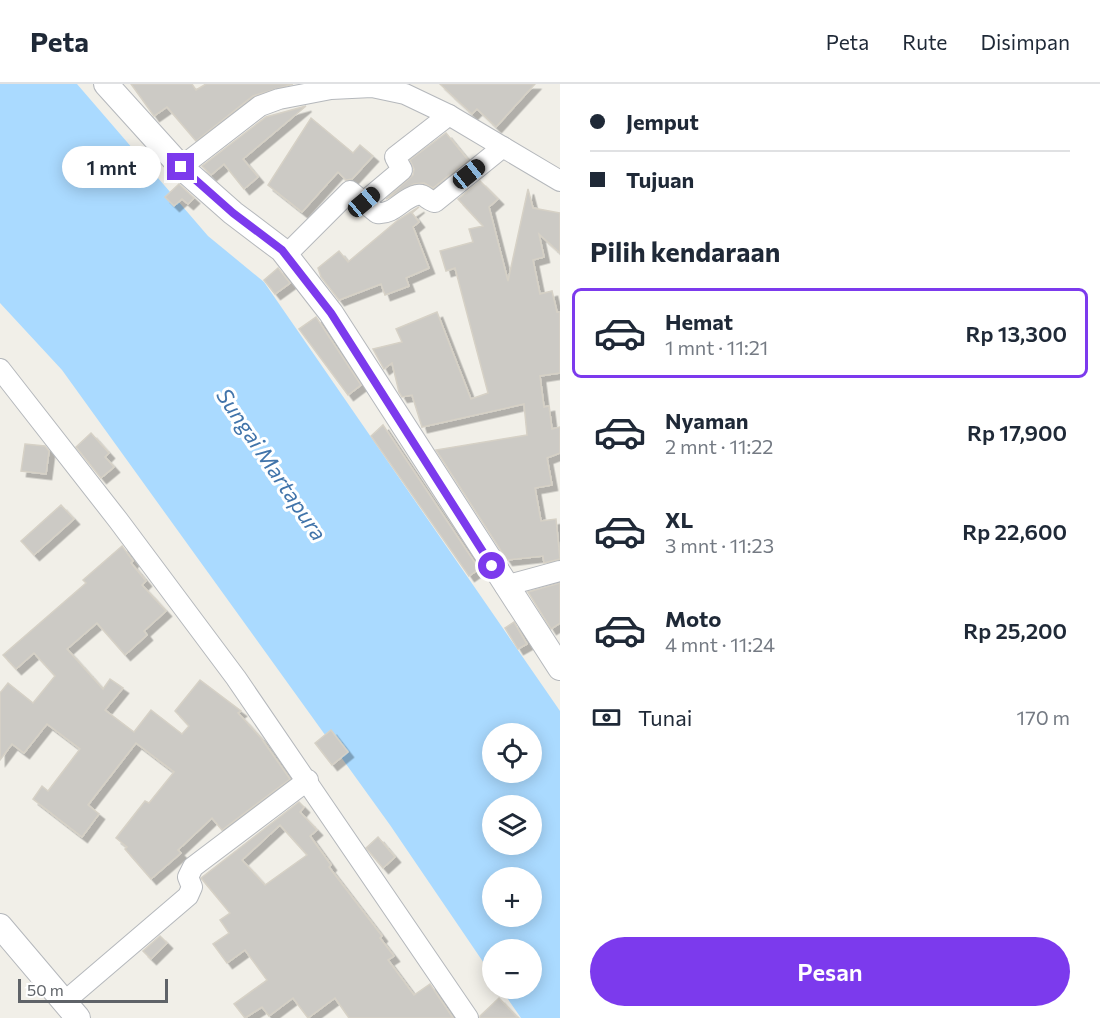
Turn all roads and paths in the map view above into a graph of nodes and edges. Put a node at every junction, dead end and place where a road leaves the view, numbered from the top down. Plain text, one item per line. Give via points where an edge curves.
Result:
1 (106, 84) edge
2 (449, 115) junction
3 (503, 147) junction
4 (181, 167) junction
5 (560, 181) edge
6 (364, 202) junction
7 (284, 252) junction
8 (0, 369) edge
9 (560, 572) edge
10 (505, 586) junction
11 (560, 668) edge
12 (308, 780) junction
13 (0, 926) edge
14 (71, 1010) edge
15 (468, 1018) edge

1 - 4 street
2 - 3 street
2 - 4 street via 405,94 372,87 298,95 260,106
2 - 6 street via 395,157 402,170
3 - 5 street
3 - 6 street via 435,202 416,195 382,214
4 - 7 street
6 - 7 street via 350,191
7 - 10 street via 331,313
8 - 12 street via 118,520
9 - 10 street
10 - 11 street
12 - 14 street via 193,867 188,877 192,887 188,896
12 - 15 street
13 - 14 street

